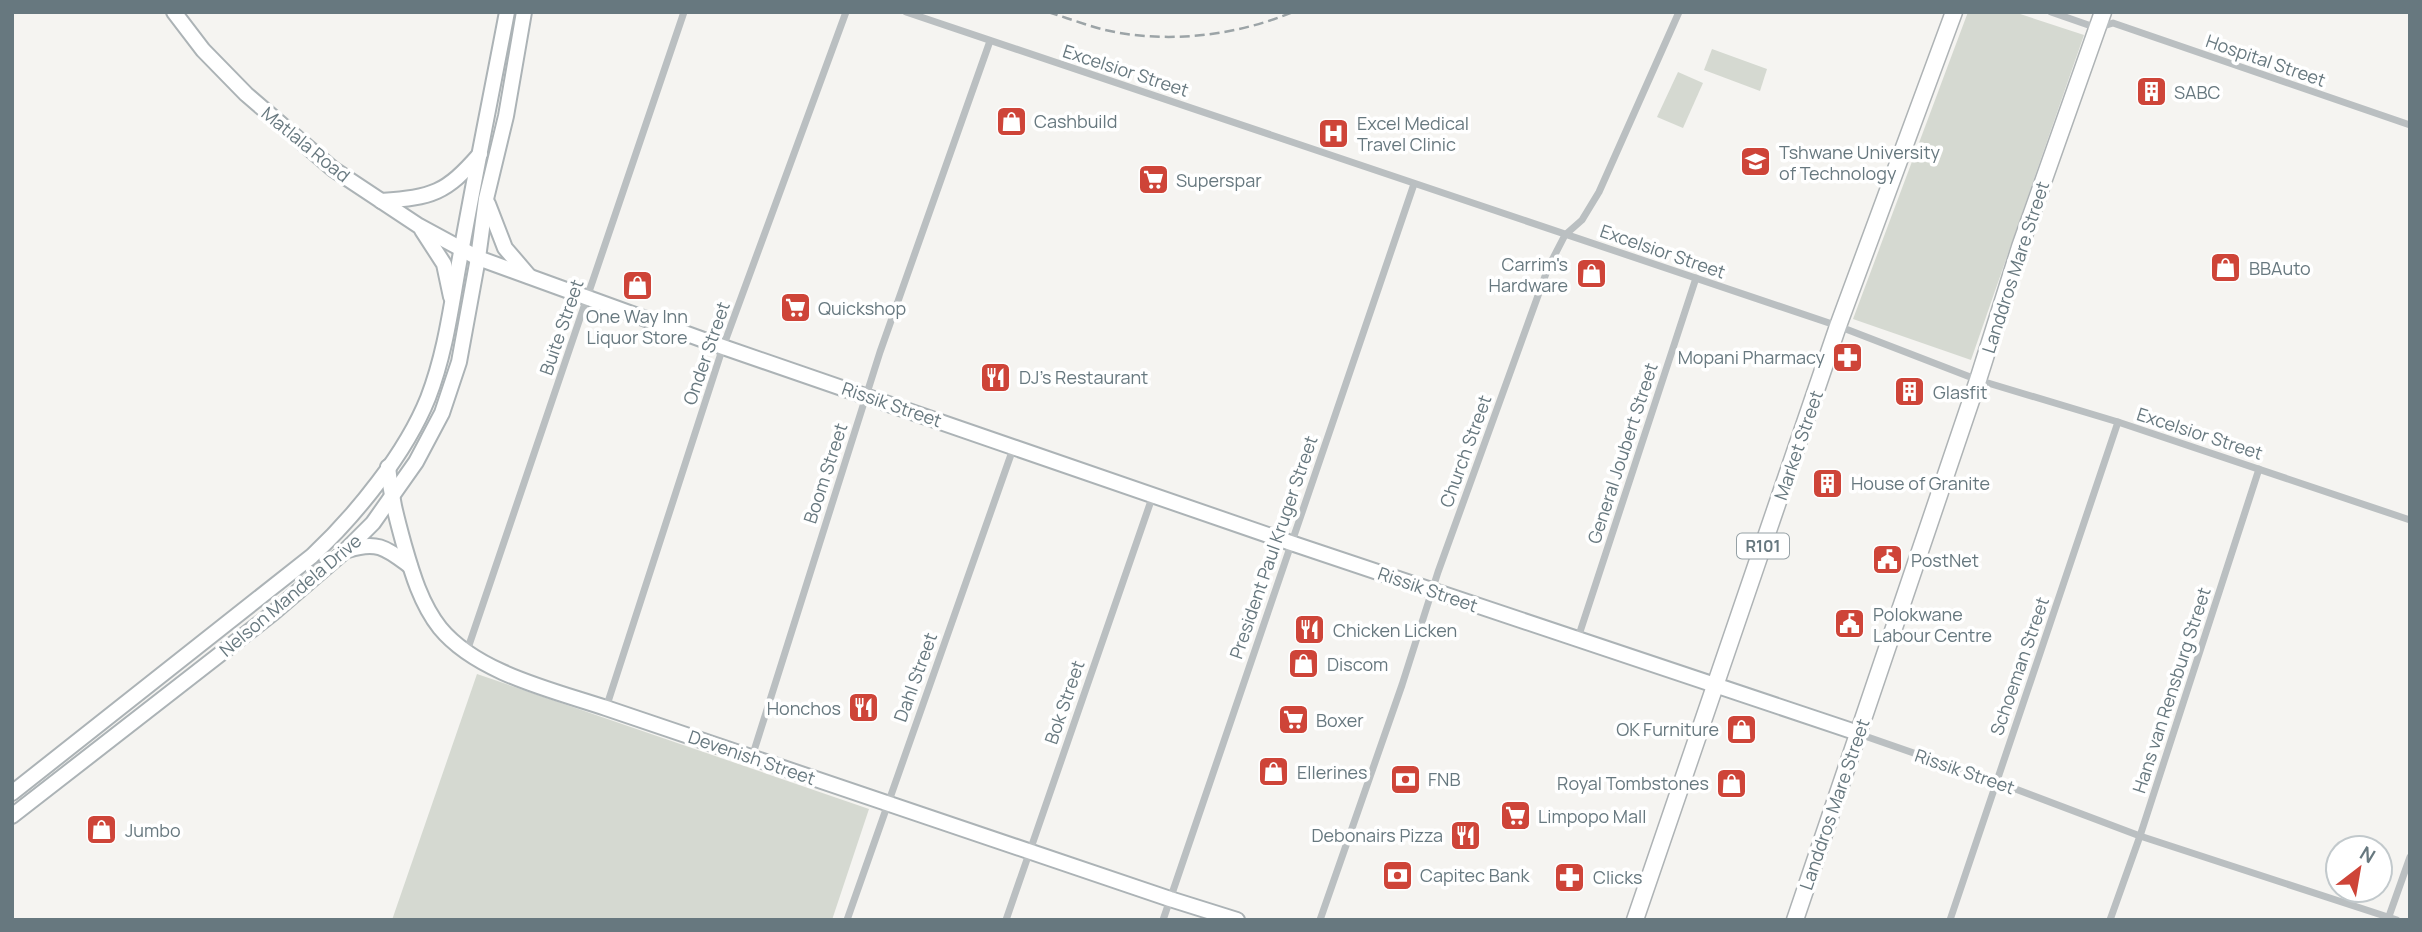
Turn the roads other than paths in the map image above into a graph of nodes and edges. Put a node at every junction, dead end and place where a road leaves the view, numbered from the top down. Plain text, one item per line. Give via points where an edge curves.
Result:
1 (174, 12) edge
2 (507, 12) edge
3 (524, 12) edge
4 (684, 12) edge
5 (846, 12) edge
6 (906, 12) edge
7 (1679, 12) edge
8 (1954, 12) edge
9 (2050, 12) edge
10 (2105, 19) edge
11 (990, 41) junction
12 (2410, 125) edge
13 (481, 153) junction
14 (1414, 184) junction
15 (486, 199) junction
16 (380, 200) junction
17 (419, 226) junction
18 (1565, 235) junction
19 (461, 249) junction
20 (478, 258) junction
21 (1696, 278) junction
22 (532, 279) junction
23 (588, 299) junction
24 (453, 309) junction
25 (1838, 326) junction
26 (723, 348) junction
27 (1978, 380) junction
28 (866, 395) junction
29 (2118, 422) junction
30 (1014, 446) junction
31 (388, 467) junction
32 (2259, 469) junction
33 (1153, 494) junction
34 (391, 500) junction
35 (2410, 520) edge
36 (1291, 542) junction
37 (345, 551) junction
38 (410, 566) junction
39 (1432, 590) junction
40 (1578, 638) junction
41 (467, 652) junction
42 (1715, 686) junction
43 (606, 708) junction
44 (1857, 733) junction
45 (752, 757) junction
46 (1997, 782) junction
47 (12, 793) edge
48 (887, 804) junction
49 (12, 816) edge
50 (2140, 836) junction
51 (1030, 851) junction
52 (2410, 857) edge
53 (1170, 899) junction
54 (2388, 918) edge
55 (847, 920) edge
56 (1006, 920) edge
57 (1163, 920) edge
58 (1237, 920) edge
59 (1320, 920) edge
60 (1635, 920) edge
61 (1795, 920) edge
62 (1950, 920) edge
63 (2110, 920) edge
64 (2398, 920) edge

1 - 16 main road, Matlala Road via 246,94 333,169
2 - 13 main road, Nelson Mandela Drive
3 - 15 main road, Nelson Mandela Drive
4 - 23 street, Buite Street
5 - 26 street, Onder Street
6 - 11 street, Excelsior Street
7 - 18 street, Church Street via 1599,192 1582,220
8 - 25 main road, Market Street / R101
9 - 10 street, Hospital Street
10 - 12 street, Hospital Street
10 - 27 main road, Landdros Mare Street via 2020,247
11 - 14 street, Excelsior Street
11 - 28 street, Boom Street
13 - 16 main road via 441,190
13 - 19 main road, Nelson Mandela Drive
14 - 18 street, Excelsior Street
14 - 36 street, President Paul Kruger Street
15 - 20 main road, Nelson Mandela Drive
15 - 22 main road via 505,248
16 - 17 main road, Matlala Road
17 - 19 main road, Matlala Road
17 - 24 main road via 444,264
18 - 21 street, Excelsior Street
18 - 39 street, Church Street via 1548,268
19 - 20 main road, Rissik Street
19 - 24 main road, Nelson Mandela Drive
20 - 22 main road, Rissik Street
20 - 34 main road, Nelson Mandela Drive via 458,362 442,413
21 - 25 street, Excelsior Street
21 - 40 street, General Joubert Street
22 - 23 main road, Rissik Street
23 - 26 main road, Rissik Street
23 - 41 street, Buite Street
24 - 31 main road, Nelson Mandela Drive via 427,399
25 - 27 street, Excelsior Street
25 - 42 main road, Market Street / R101
26 - 28 main road, Rissik Street
26 - 43 street, Onder Street
27 - 29 street, Excelsior Street
27 - 44 main road, Landdros Mare Street
28 - 30 main road, Rissik Street
28 - 45 street, Boom Street
29 - 32 street, Excelsior Street
29 - 46 street, Schoeman Street
30 - 33 main road, Rissik Street
30 - 48 street, Dahl Street
31 - 34 main road, Devenish Street
31 - 47 main road, Nelson Mandela Drive via 331,538 299,566
32 - 35 street, Excelsior Street
32 - 50 street, Hans van Rensburg Street
33 - 36 main road, Rissik Street
33 - 51 street, Bok Street
34 - 37 main road, Nelson Mandela Drive
34 - 38 main road, Devenish Street
36 - 39 main road, Rissik Street
36 - 53 street, President Paul Kruger Street
37 - 38 main road via 379,546
37 - 49 main road, Nelson Mandela Drive
38 - 41 main road, Devenish Street via 439,627
39 - 40 main road, Rissik Street
39 - 59 street, Church Street
40 - 42 main road, Rissik Street
41 - 43 main road, Devenish Street via 519,678
42 - 44 main road, Rissik Street
42 - 60 main road, Market Street / R101
43 - 45 main road, Devenish Street
44 - 46 street, Rissik Street
44 - 61 main road, Landdros Mare Street
45 - 48 main road, Devenish Street
46 - 50 street, Rissik Street
46 - 62 street, Schoeman Street
48 - 51 main road, Devenish Street
48 - 55 street, Dahl Street
50 - 54 street, Rissik Street
50 - 63 street, Hans van Rensburg Street
51 - 53 main road, Devenish Street
51 - 56 street, Bok Street
52 - 54 street
53 - 57 street, President Paul Kruger Street
53 - 58 main road, Devenish Street
54 - 64 street, Rissik Street

